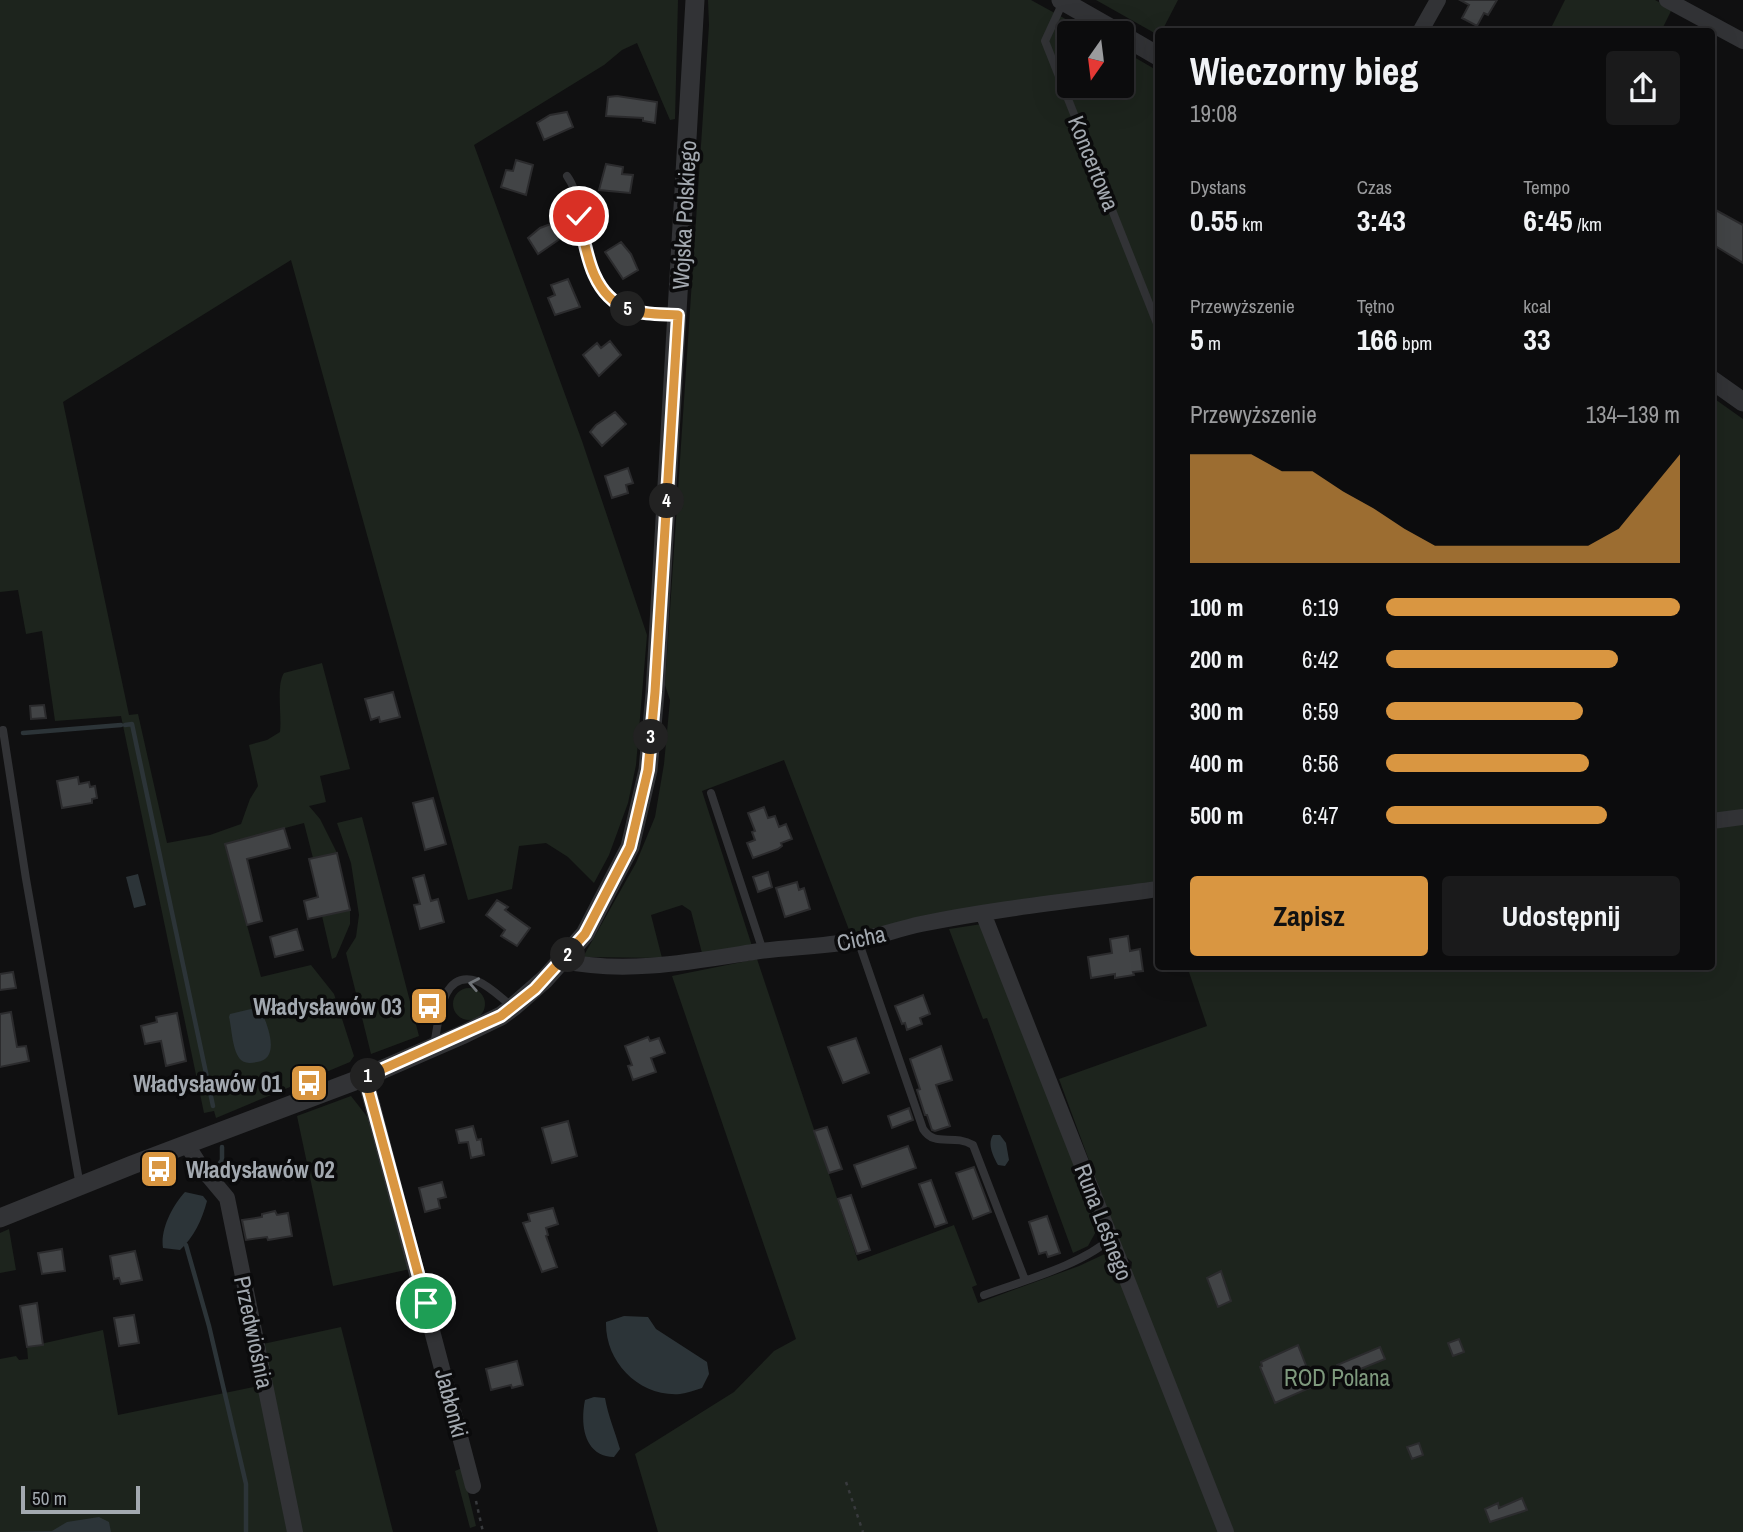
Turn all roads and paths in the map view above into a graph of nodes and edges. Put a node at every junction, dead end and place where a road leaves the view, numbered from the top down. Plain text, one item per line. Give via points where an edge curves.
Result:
1 (695, 0) edge
2 (1438, 0) edge
3 (1667, 0) edge
4 (1062, 1) edge
5 (1097, 21) edge
6 (1422, 28) edge
7 (1743, 41) edge
8 (1134, 42) edge
9 (1155, 54) edge
10 (567, 176) dead end
11 (678, 315) junction
12 (1155, 318) edge
13 (1715, 382) edge
14 (1743, 402) edge
15 (3, 730) dead end
16 (712, 793) dead end
17 (1743, 817) edge
18 (1715, 821) edge
19 (1155, 889) edge
20 (983, 913) junction
21 (858, 940) junction
22 (763, 951) junction
23 (562, 961) junction
24 (513, 1007) junction
25 (434, 1047) junction
26 (365, 1077) junction
27 (187, 1145) junction
28 (80, 1186) junction
29 (0, 1218) edge
30 (1111, 1238) junction
31 (1025, 1280) junction
32 (984, 1295) dead end
33 (846, 1482) dead end
34 (473, 1486) joint
35 (295, 1532) edge
36 (482, 1532) edge
37 (863, 1532) edge
38 (1226, 1532) edge

1 - 11 street, Wojska Polskiego
2 - 6 street
3 - 7 street
4 - 5 street
4 - 12 lane, Koncertowa via 1045,41
8 - 9 street
10 - 11 lane via 575,191 591,267 607,295 630,310
11 - 23 street, Wojska Polskiego via 648,770 630,847 585,934
13 - 14 street
15 - 28 lane
16 - 22 lane
17 - 18 street
19 - 20 street, Cicha
20 - 21 street, Cicha
20 - 30 street, Runa Leśnego
21 - 22 street, Cicha
21 - 31 lane via 923,1129 939,1141 958,1138 973,1145
22 - 23 street, Cicha via 647,967
23 - 24 street, Wojska Polskiego
24 - 25 street, Wojska Polskiego
24 -> 25 lane via 477,981 455,984 445,993
25 - 26 street, Wojska Polskiego
26 - 27 street, Wojska Polskiego
26 - 34 street, Jabłonki
27 - 28 street, Wojska Polskiego
27 - 35 street, Przedwiośnia via 226,1198
28 - 29 street, Wojska Polskiego
30 - 31 lane via 1093,1251
30 - 38 street, Runa Leśnego
31 - 32 lane
33 - 37 path
34 - 36 path

